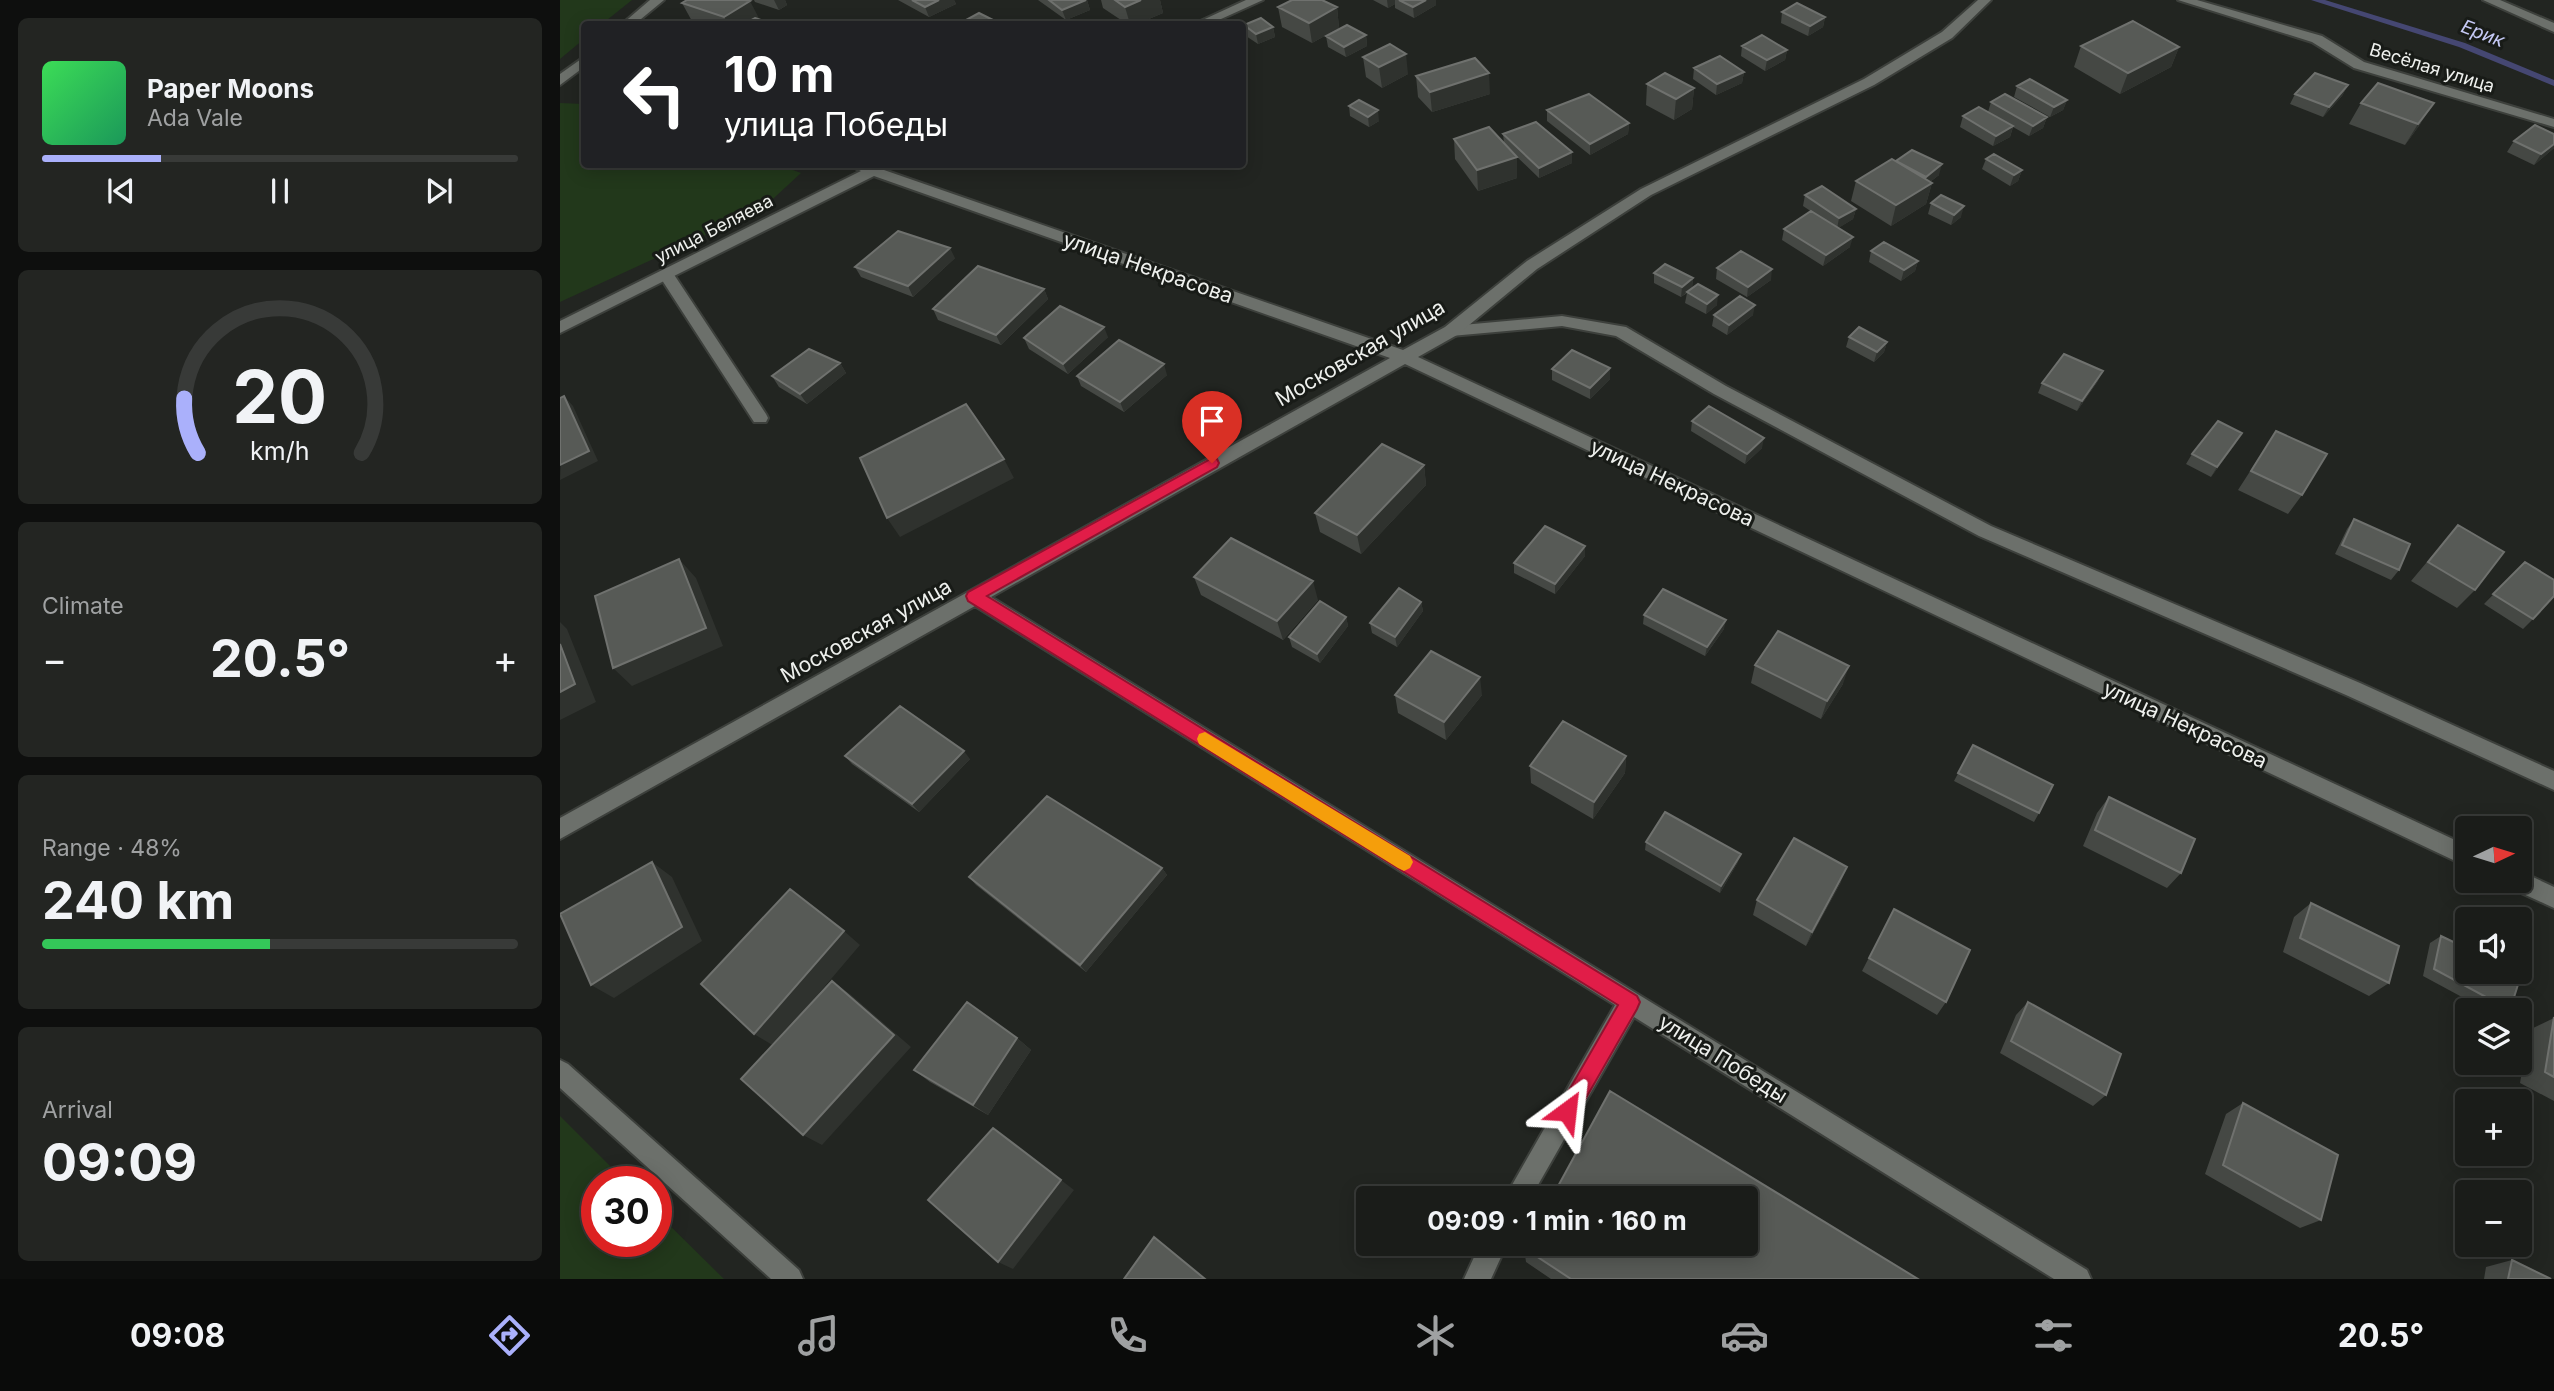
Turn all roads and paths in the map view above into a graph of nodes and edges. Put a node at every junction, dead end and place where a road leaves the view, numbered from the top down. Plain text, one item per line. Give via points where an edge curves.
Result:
1 (658, 0) edge
2 (1257, 0) edge
3 (1986, 0) edge
4 (2184, 0) edge
5 (2489, 0) edge
6 (632, 21) edge
7 (1207, 21) edge
8 (2554, 28) edge
9 (581, 66) edge
10 (560, 81) edge
11 (2554, 123) edge
12 (878, 168) edge
13 (666, 274) junction
14 (560, 328) edge
15 (1451, 331) junction
16 (1402, 356) junction
17 (760, 418) dead end
18 (974, 596) junction
19 (2554, 781) edge
20 (560, 829) edge
21 (2455, 852) edge
22 (2532, 888) edge
23 (2554, 898) edge
24 (1630, 1002) junction
25 (560, 1072) edge
26 (1524, 1186) edge
27 (1488, 1256) edge
28 (790, 1279) edge
29 (1477, 1279) edge
30 (2078, 1279) edge

1 - 6 street
2 - 7 street
3 - 15 street, Московская улица via 1947,35 1869,82 1646,192 1532,265
4 - 11 street, Весёлая улица via 2318,39 2359,65
5 - 8 street
9 - 10 street
12 - 13 street, улица Беляева
12 - 16 street, улица Некрасова
13 - 14 street, улица Беляева
13 - 17 street
15 - 16 street, Московская улица
15 - 19 street via 1562,321 1620,331 1720,390 1985,531
16 - 18 street, Московская улица
16 - 21 street, улица Некрасова
18 - 20 street, Московская улица
18 - 24 street, улица Победы
22 - 23 street
24 - 26 street
24 - 30 street, улица Победы
25 - 28 street
27 - 29 street

